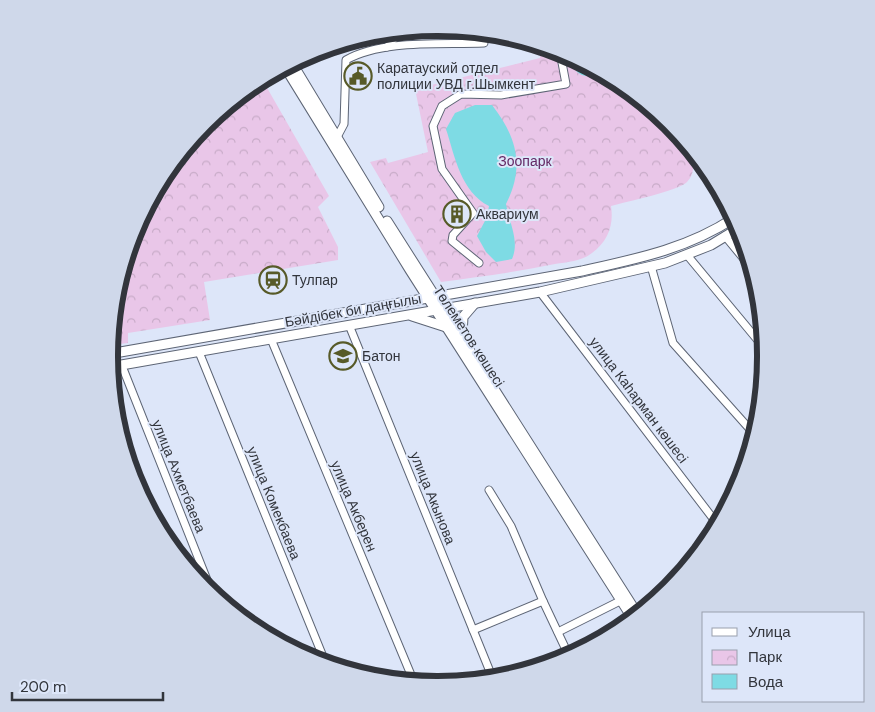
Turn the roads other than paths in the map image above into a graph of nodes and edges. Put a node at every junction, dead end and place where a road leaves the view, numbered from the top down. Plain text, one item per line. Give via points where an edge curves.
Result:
1 (394, 39) edge
2 (484, 40) edge
3 (387, 47) junction
4 (562, 62) edge
5 (296, 69) edge
6 (289, 73) edge
7 (336, 139) junction
8 (727, 222) edge
9 (732, 232) edge
10 (725, 236) junction
11 (687, 255) junction
12 (741, 255) edge
13 (479, 263) dead end
14 (651, 266) junction
15 (540, 292) junction
16 (432, 297) junction
17 (476, 302) junction
18 (439, 309) junction
19 (407, 315) junction
20 (302, 320) junction
21 (349, 326) junction
22 (446, 327) junction
23 (305, 333) junction
24 (462, 336) junction
25 (271, 339) junction
26 (757, 339) edge
27 (118, 352) edge
28 (199, 352) junction
29 (118, 366) edge
30 (122, 366) junction
31 (749, 428) edge
32 (489, 490) dead end
33 (713, 518) edge
34 (205, 576) edge
35 (622, 600) junction
36 (543, 601) junction
37 (634, 608) edge
38 (629, 612) edge
39 (473, 630) junction
40 (558, 632) junction
41 (566, 648) edge
42 (322, 654) edge
43 (490, 671) edge
44 (411, 674) edge

1 - 3 street
2 - 3 street via 484,43
3 - 7 street via 346,60 344,124
4 - 13 street via 566,84 501,96 461,94 442,106 433,126 442,169 473,213 453,235 452,241
5 - 7 main road, Төлеметов көшесі
6 - 16 main road, Төлеметов көшесі
7 - 16 main road, Төлеметов көшесі
8 - 16 main road, Бәйдібек би даңғылы via 699,239 659,254
9 - 10 main road, Бәйдібек би даңғылы
10 - 11 main road, Бәйдібек би даңғылы
10 - 12 street
11 - 14 main road, Бәйдібек би даңғылы
11 - 26 street
14 - 15 main road, Бәйдібек би даңғылы
14 - 31 street via 673,343
15 - 17 main road, Бәйдібек би даңғылы
15 - 33 street, улица Каһарман көшесі
16 - 18 main road, Төлеметов көшесі
16 - 20 main road, Бәйдібек би даңғылы
17 - 18 main road, Бәйдібек би даңғылы
17 - 24 main road via 463,316
18 - 19 main road, Бәйдібек би даңғылы
18 - 22 main road, Төлеметов көшесі
18 - 24 main road, Төлеметов көшесі
19 - 21 main road, Бәйдібек би даңғылы
19 - 22 main road
20 - 23 main road
20 - 27 main road, Бәйдібек би даңғылы
21 - 23 main road, Бәйдібек би даңғылы
21 - 39 street, улица Акынова
22 - 35 main road, Төлеметов көшесі
23 - 25 main road, Бәйдібек би даңғылы
24 - 37 main road, Төлеметов көшесі
25 - 28 main road, Бәйдібек би даңғылы
25 - 44 street, улица Акберен
28 - 30 main road, Бәйдібек би даңғылы
28 - 42 street, улица Комекбаева
29 - 30 main road, Бәйдібек би даңғылы
30 - 34 street, улица Ахметбаева
32 - 36 street via 511,526
35 - 38 main road, Төлеметов көшесі
35 - 40 street
36 - 39 street
36 - 40 street
39 - 43 street, улица Акынова
40 - 41 street

